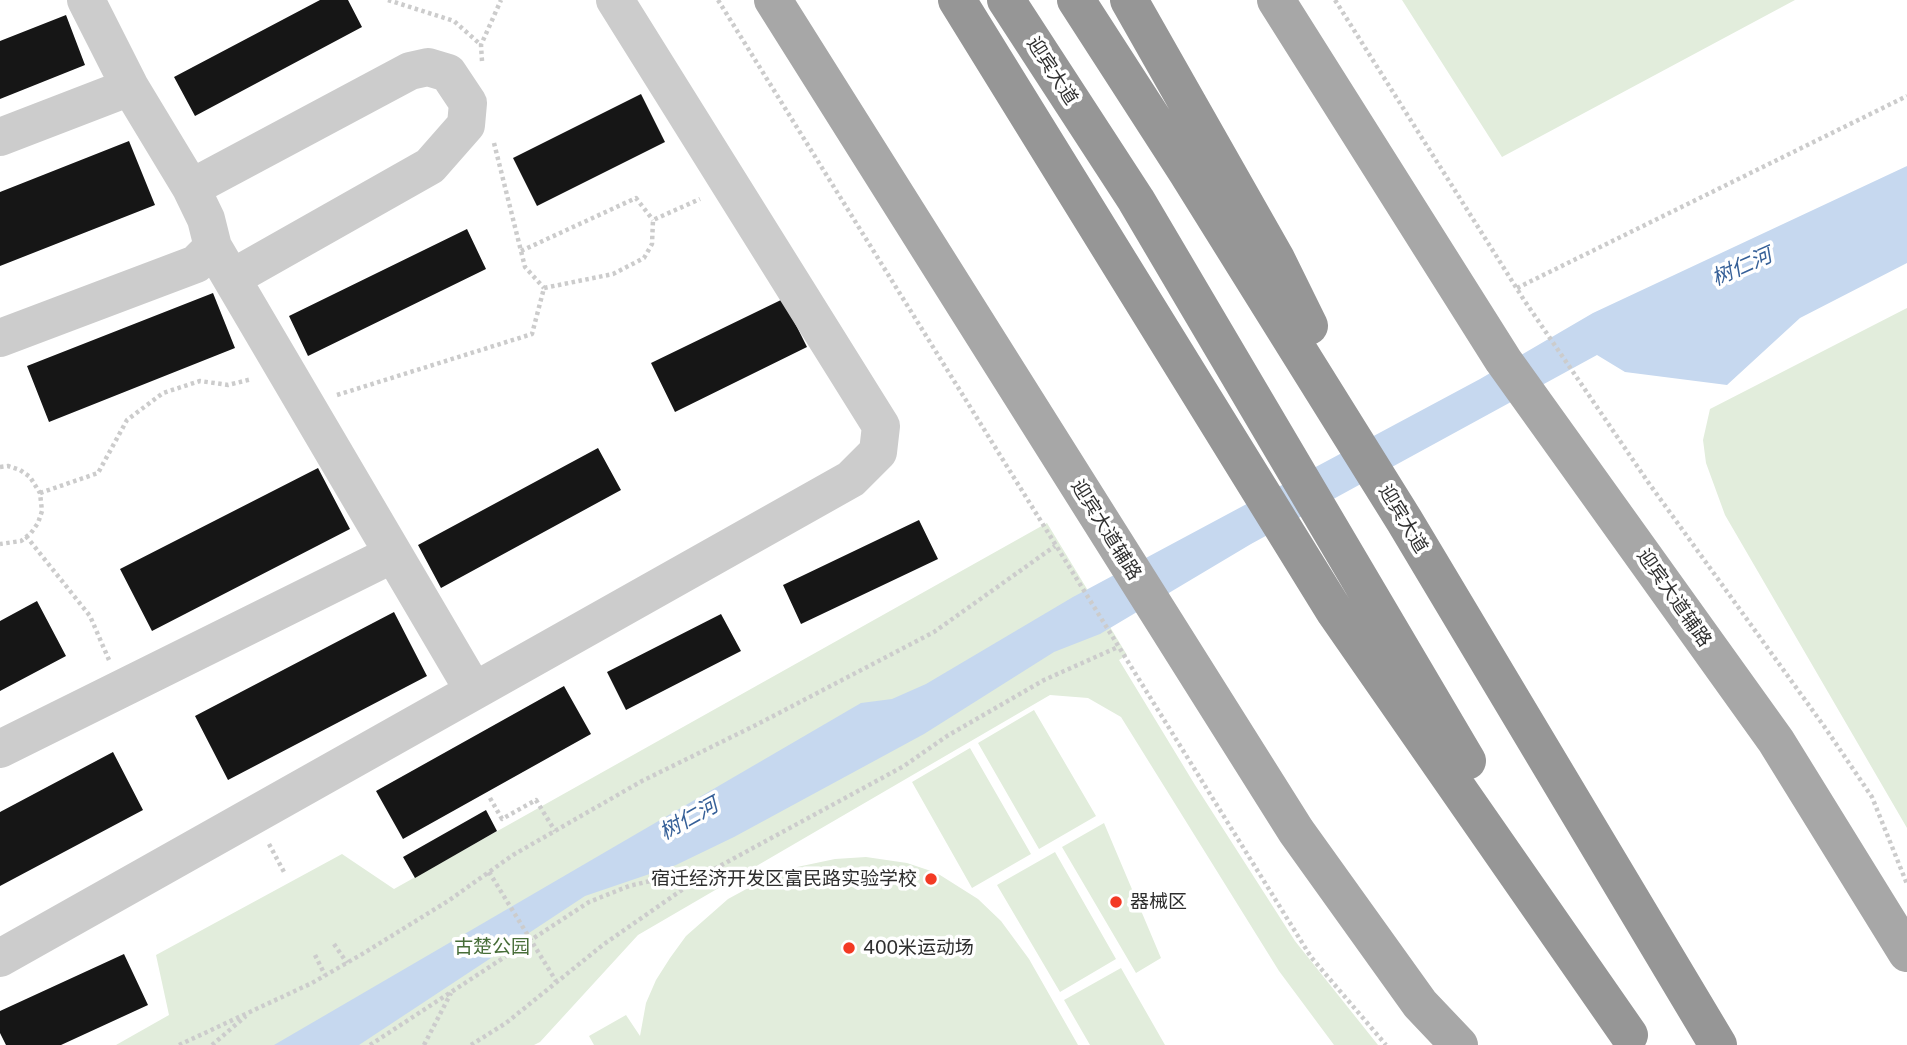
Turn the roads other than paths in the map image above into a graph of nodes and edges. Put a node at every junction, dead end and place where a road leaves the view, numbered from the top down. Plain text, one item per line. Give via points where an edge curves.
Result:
1 (86, 0) edge
2 (615, 0) edge
3 (773, 0) edge
4 (957, 0) edge
5 (1006, 0) edge
6 (1076, 0) edge
7 (1129, 0) edge
8 (1276, 0) edge
9 (130, 87) junction
10 (0, 137) edge
11 (191, 188) junction
12 (223, 263) junction
13 (0, 338) edge
14 (1404, 520) junction
15 (393, 554) junction
16 (474, 691) junction
17 (0, 749) edge
18 (1907, 953) edge
19 (0, 958) edge
20 (1631, 1040) edge
21 (1459, 1045) edge
22 (1718, 1045) edge

1 - 9 lane
2 - 16 lane via 881,426 878,452 851,479
3 - 21 main road, 迎宾大道辅路 via 1296,831 1420,1004
4 - 20 highway via 1335,611
5 - 20 highway, 迎宾大道 via 1136,200
6 - 14 highway, 迎宾大道
7 - 14 highway via 1276,260
8 - 18 main road, 迎宾大道辅路 via 1503,360 1776,741
9 - 10 lane
9 - 11 lane
11 - 12 lane
11 - 12 lane via 410,71 428,67 448,73 468,103 466,125 430,166
12 - 13 lane via 196,264
12 - 15 lane
14 - 22 highway, 迎宾大道
15 - 16 lane
15 - 17 lane
16 - 19 lane

